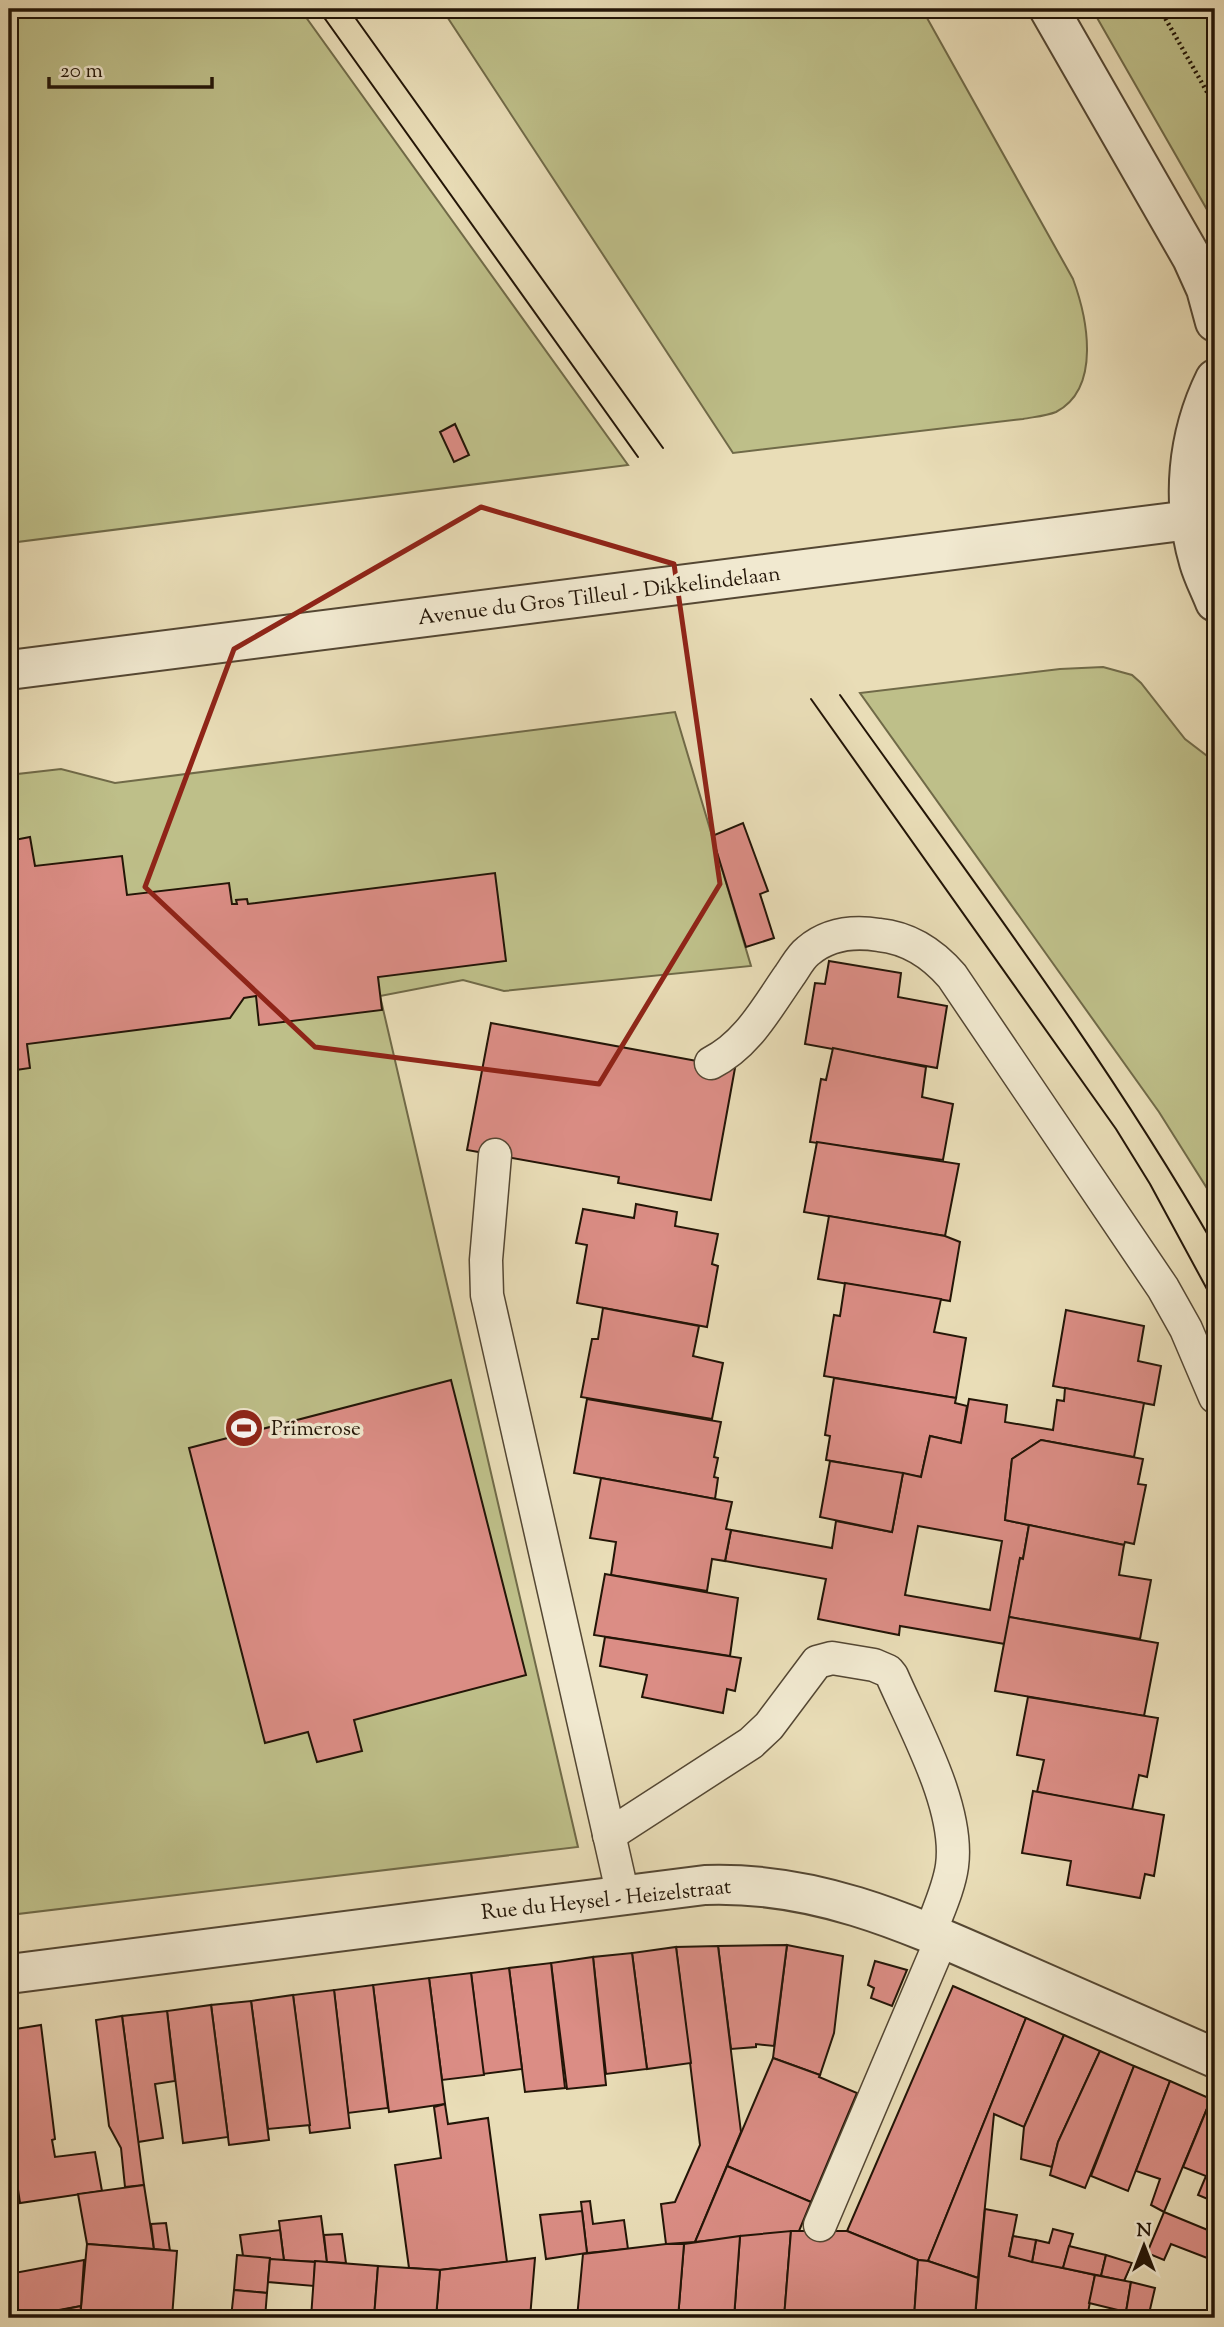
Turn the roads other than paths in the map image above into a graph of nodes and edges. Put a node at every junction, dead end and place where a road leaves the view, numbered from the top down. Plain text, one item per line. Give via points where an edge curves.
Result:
1 (1049, 9) edge
2 (1215, 322) edge
3 (1215, 379) edge
4 (1190, 520) junction
5 (1215, 602) edge
6 (9, 670) edge
7 (711, 1063) dead end
8 (495, 1154) dead end
9 (1215, 1397) edge
10 (609, 1835) junction
11 (623, 1896) junction
12 (936, 1935) junction
13 (9, 1974) edge
14 (1215, 2058) edge
15 (820, 2225) dead end

1 - 2 street via 1192,258
3 - 4 street via 1194,439
4 - 5 street via 1199,563
4 - 6 street, Avenue du Gros Tilleul - Dikkelindelaan
7 - 9 lane via 746,1037 806,952 822,941 864,933 923,950 952,976 1163,1288
8 - 10 lane via 487,1295
10 - 11 lane
10 - 12 lane via 751,1743 817,1662 832,1658 881,1667 892,1676 946,1802 951,1825 951,1874
11 - 12 street, Rue du Heysel - Heizelstraat via 705,1885 765,1886 825,1896
11 - 13 street, Rue du Heysel - Heizelstraat
12 - 14 street, Rue du Heysel - Heizelstraat
12 - 15 lane

